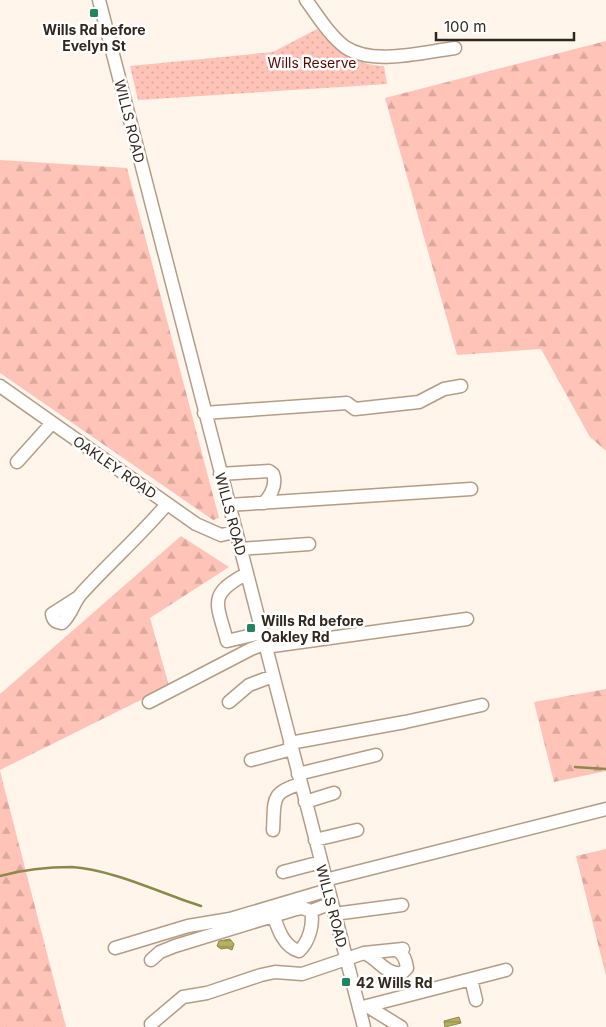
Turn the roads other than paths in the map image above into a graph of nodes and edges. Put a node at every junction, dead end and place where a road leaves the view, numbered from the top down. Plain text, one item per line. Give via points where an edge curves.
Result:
1 (99, 0) edge
2 (306, 0) edge
3 (455, 48) dead end
4 (0, 386) edge
5 (461, 386) dead end
6 (204, 413) junction
7 (52, 423) junction
8 (17, 462) dead end
9 (220, 474) junction
10 (471, 489) dead end
11 (264, 503) junction
12 (167, 504) junction
13 (228, 505) junction
14 (235, 532) junction
15 (309, 544) dead end
16 (240, 549) junction
17 (246, 574) junction
18 (77, 598) dead end
19 (467, 619) dead end
20 (264, 641) junction
21 (272, 676) junction
22 (149, 702) dead end
23 (229, 702) dead end
24 (482, 705) dead end
25 (291, 746) junction
26 (376, 755) dead end
27 (252, 760) dead end
28 (299, 779) junction
29 (334, 793) dead end
30 (305, 802) junction
31 (606, 809) edge
32 (273, 830) dead end
33 (357, 830) dead end
34 (315, 840) junction
35 (372, 860) dead end
36 (283, 872) dead end
37 (324, 876) junction
38 (402, 905) dead end
39 (333, 909) junction
40 (311, 911) junction
41 (274, 917) junction
42 (115, 948) dead end
43 (364, 953) junction
44 (346, 959) junction
45 (150, 960) dead end
46 (506, 970) dead end
47 (472, 979) junction
48 (476, 1000) dead end
49 (363, 1007) junction
50 (151, 1024) dead end
51 (364, 1027) edge
52 (401, 1027) edge

1 - 6 street, WILLS ROAD
2 - 3 street via 328,31 346,48 363,56 380,58
4 - 7 street, OAKLEY ROAD
5 - 6 street via 444,389 419,402 356,409 347,403
6 - 9 street, WILLS ROAD
7 - 8 street
7 - 12 street, OAKLEY ROAD
9 - 11 street via 269,471 273,474 274,484
9 - 13 street, WILLS ROAD
10 - 11 street
11 - 13 street
12 - 14 street, OAKLEY ROAD via 208,531 221,535
12 - 18 street
13 - 14 street, WILLS ROAD
14 - 16 street, WILLS ROAD
15 - 16 street
16 - 17 street, WILLS ROAD
17 - 20 street, WILLS ROAD
17 - 20 street via 223,588 218,599 227,641
19 - 20 street
20 - 21 street, WILLS ROAD
20 - 22 street
21 - 23 street via 248,685
21 - 25 street, WILLS ROAD
24 - 25 street
25 - 27 street
25 - 28 street, WILLS ROAD
26 - 28 street
28 - 30 street, WILLS ROAD
28 - 32 street via 284,788 276,798
29 - 30 street
30 - 34 street, WILLS ROAD
31 - 37 street
33 - 34 street
34 - 37 street, WILLS ROAD
35 - 37 street
36 - 37 street
37 - 39 street, WILLS ROAD
37 - 42 street via 230,919 188,926
38 - 39 street
39 - 40 street
39 - 44 street, WILLS ROAD
40 - 41 street via 302,908
40 - 41 street via 308,939 299,951 286,942
41 - 45 street via 175,946
43 - 43 street via 400,950 407,968 402,973 391,973
43 - 44 street
44 - 49 street, WILLS ROAD
44 - 50 street via 315,972 275,972 183,997
46 - 47 street
47 - 48 street
47 - 49 street
49 - 51 street, WILLS ROAD
49 - 52 street

